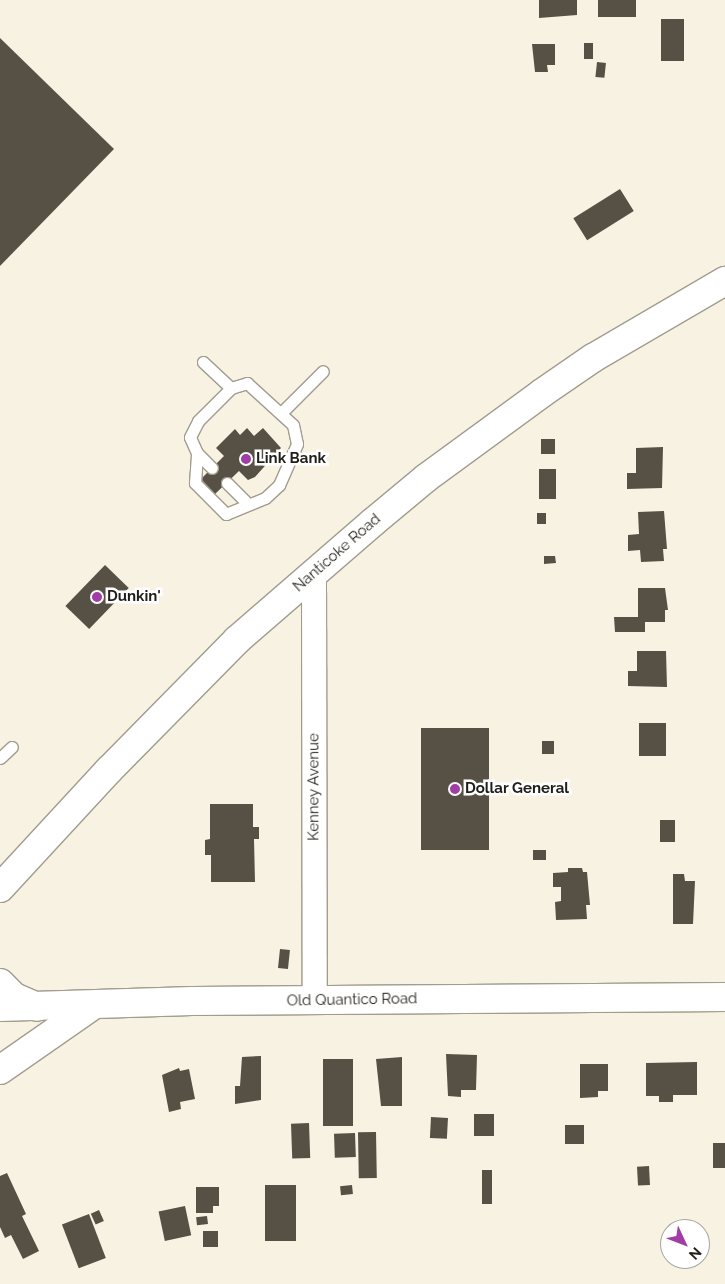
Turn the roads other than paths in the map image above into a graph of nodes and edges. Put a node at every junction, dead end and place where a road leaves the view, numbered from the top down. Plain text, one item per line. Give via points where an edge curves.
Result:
1 (725, 281) edge
2 (203, 362) dead end
3 (323, 371) dead end
4 (231, 388) junction
5 (281, 413) junction
6 (197, 453) junction
7 (212, 468) dead end
8 (227, 483) dead end
9 (248, 504) junction
10 (314, 573) junction
11 (12, 747) dead end
12 (0, 758) edge
13 (0, 888) edge
14 (0, 983) edge
15 (725, 997) edge
16 (315, 1000) junction
17 (93, 1006) junction
18 (0, 1007) edge
19 (37, 1007) junction
20 (0, 1070) edge

1 - 10 main road, Nanticoke Road via 593,358 542,393 426,478
2 - 4 lane
3 - 5 lane
4 - 5 lane via 247,383
4 - 6 lane via 198,421 190,437
5 - 9 lane via 293,425 297,444 279,485 265,498
6 - 7 lane
6 - 9 lane via 195,483 226,514
8 - 9 lane
10 - 13 main road, Nanticoke Road via 238,640 178,700
10 - 16 street, Kenney Avenue
11 - 12 lane
14 - 19 main road via 14,997
15 - 16 main road, Old Quantico Road
16 - 17 main road, Old Quantico Road
17 - 19 main road, Old Quantico Road
17 - 20 main road
18 - 19 main road, Old Quantico Road

